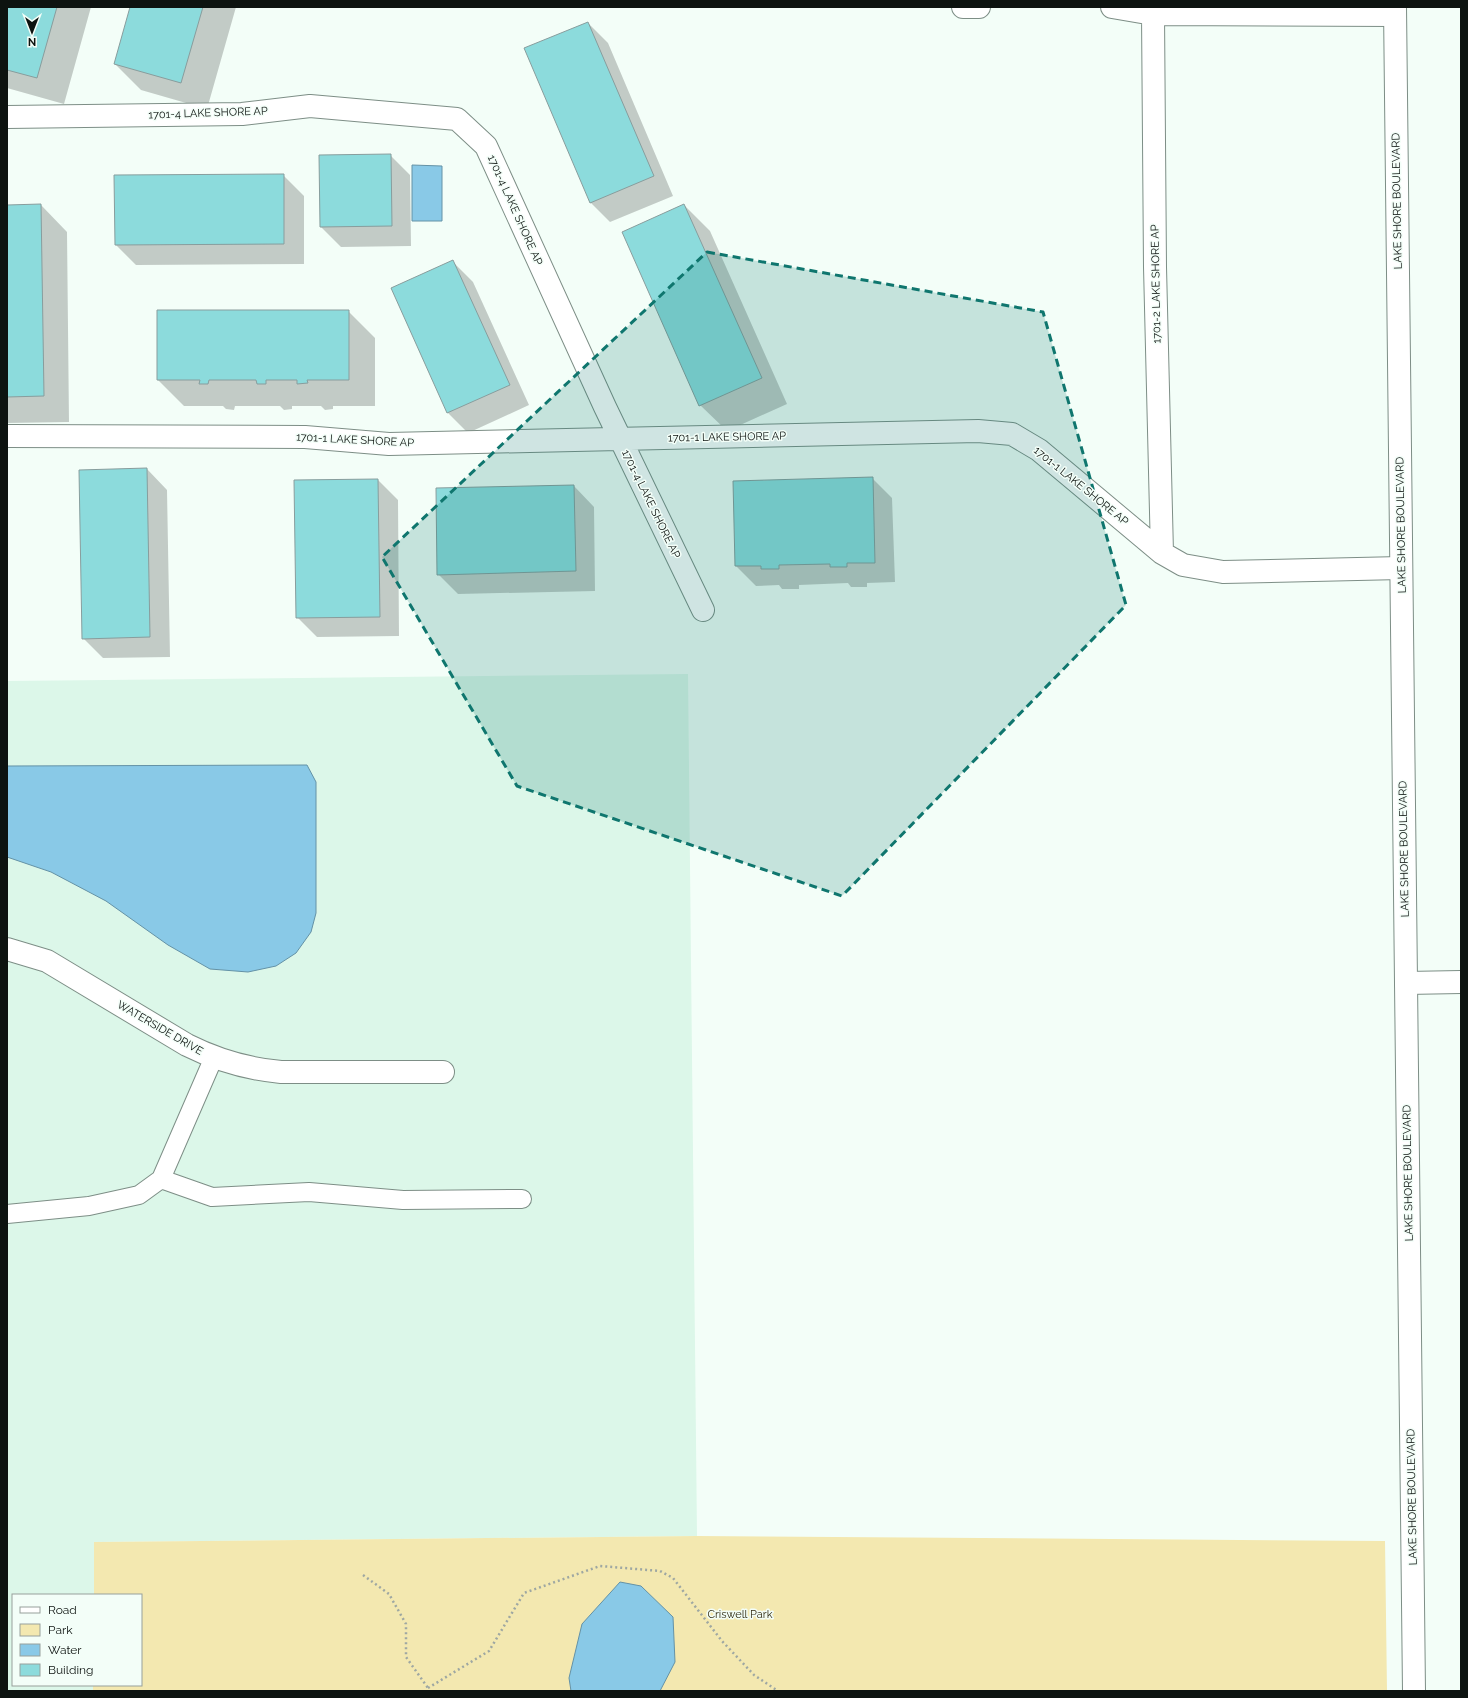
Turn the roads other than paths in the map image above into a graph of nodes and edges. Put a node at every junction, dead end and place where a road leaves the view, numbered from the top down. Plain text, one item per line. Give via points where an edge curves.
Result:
1 (963, 7) edge
2 (979, 7) edge
3 (1112, 7) edge
4 (1395, 11) edge
5 (1153, 14) junction
6 (7, 117) edge
7 (7, 436) edge
8 (620, 440) junction
9 (1162, 553) junction
10 (1401, 568) junction
11 (703, 610) dead end
12 (7, 949) edge
13 (1461, 982) edge
14 (1406, 983) junction
15 (214, 1057) junction
16 (443, 1072) dead end
17 (161, 1179) junction
18 (522, 1198) dead end
19 (7, 1214) edge
20 (1414, 1691) edge

1 - 2 street
3 - 5 street
4 - 5 street
4 - 10 street, LAKE SHORE BOULEVARD
5 - 9 street, 1701-2 LAKE SHORE AP via 1155,267
6 - 8 street, 1701-4 LAKE SHORE AP via 242,114 310,106 457,119 486,146
7 - 8 street, 1701-1 LAKE SHORE AP via 305,437 389,444
8 - 9 street, 1701-1 LAKE SHORE AP via 978,431 1012,434 1039,450
8 - 11 street, 1701-4 LAKE SHORE AP
9 - 10 street, 1701-1 LAKE SHORE AP via 1183,565 1223,572
10 - 14 street, LAKE SHORE BOULEVARD
12 - 15 street, WATERSIDE DRIVE via 47,961 187,1045
13 - 14 street
14 - 20 street, LAKE SHORE BOULEVARD
15 - 16 street, WATERSIDE DRIVE via 257,1070 281,1072
15 - 17 lane
17 - 18 lane via 212,1197 308,1192 403,1200
17 - 19 lane via 139,1195 89,1206

